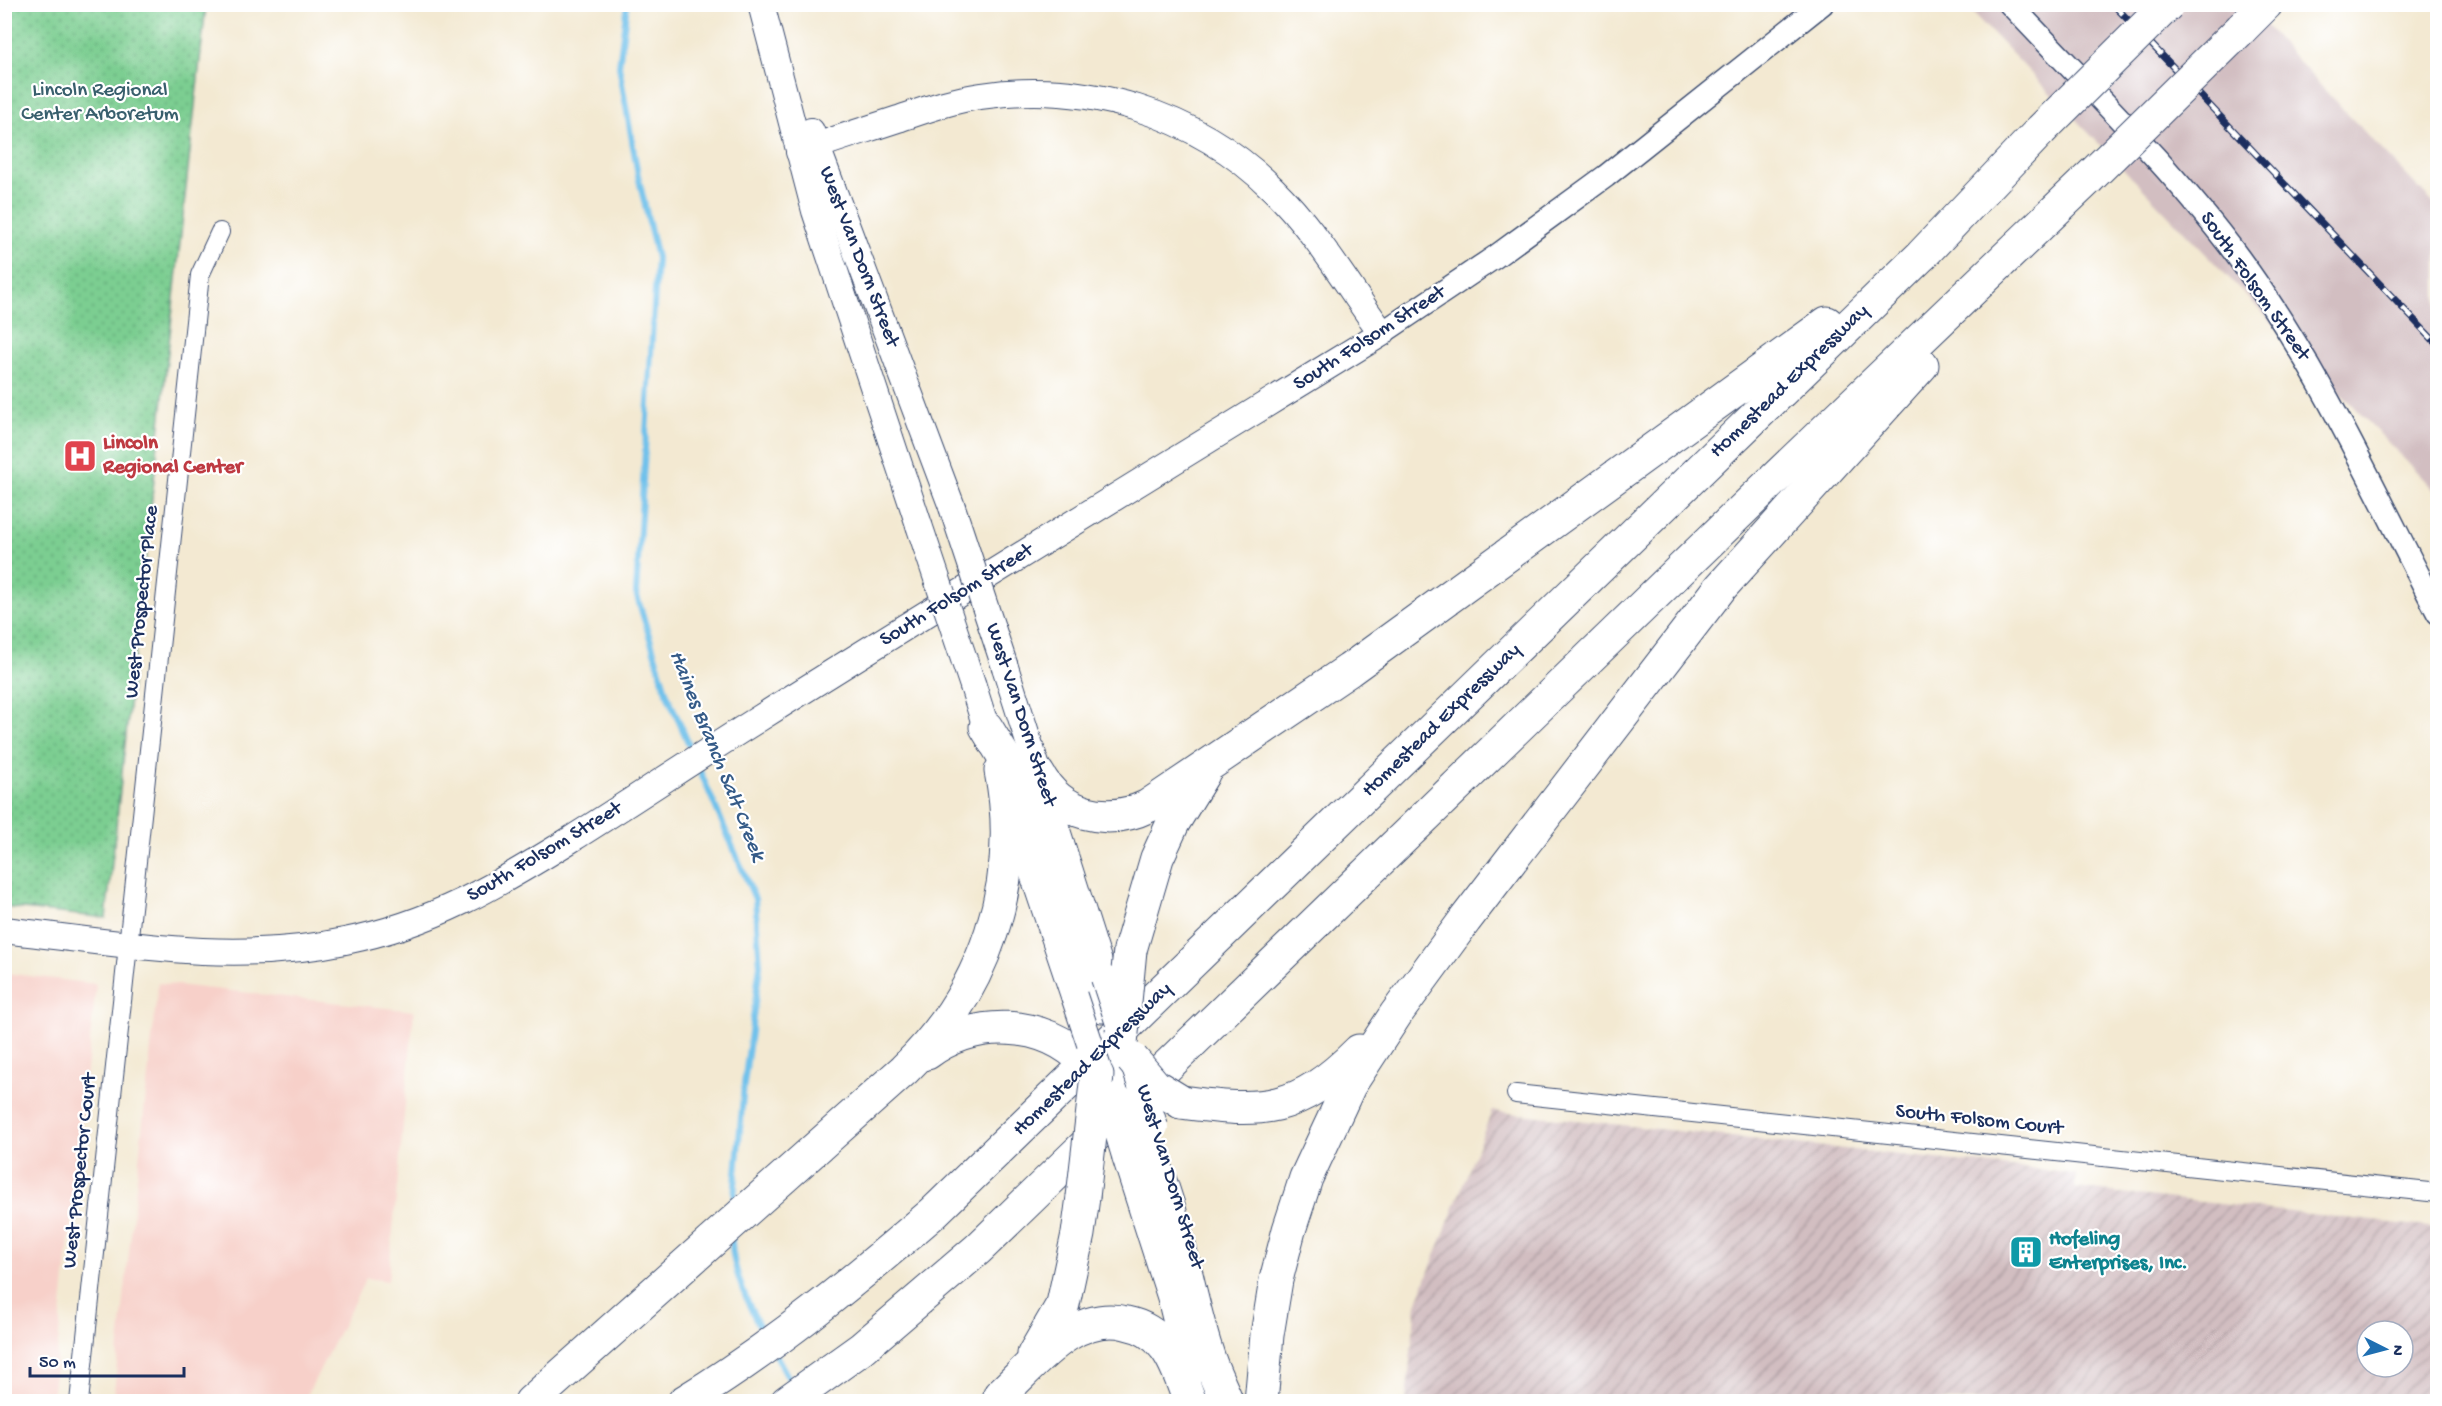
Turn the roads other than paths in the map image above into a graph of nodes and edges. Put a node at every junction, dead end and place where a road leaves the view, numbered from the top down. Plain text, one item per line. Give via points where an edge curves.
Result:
1 (761, 4) edge
2 (767, 4) edge
3 (1822, 4) edge
4 (2010, 4) edge
5 (2168, 4) edge
6 (2266, 4) edge
7 (808, 149) junction
8 (2088, 179) junction
9 (219, 232) dead end
10 (1921, 255) junction
11 (1382, 333) junction
12 (2438, 613) edge
13 (986, 727) junction
14 (1224, 754) junction
15 (1001, 771) junction
16 (1038, 774) junction
17 (4, 930) edge
18 (128, 944) junction
19 (1094, 986) junction
20 (1396, 1014) junction
21 (1125, 1045) junction
22 (904, 1070) junction
23 (1105, 1089) junction
24 (1516, 1094) dead end
25 (1140, 1141) junction
26 (2438, 1193) edge
27 (690, 1398) edge
28 (997, 1398) edge
29 (79, 1401) edge
30 (531, 1401) edge
31 (787, 1401) edge
32 (1190, 1401) edge
33 (1196, 1401) edge
34 (1229, 1401) edge
35 (1261, 1401) edge

1 - 7 main road, West Van Dorn Street
2 - 7 main road, West Van Dorn Street
3 - 11 street, South Folsom Street via 1606,176
4 - 12 street, South Folsom Street via 2189,195 2276,310 2313,371
5 - 10 highway, Homestead Expressway, bridge
6 - 8 highway, bridge
7 - 11 main road via 980,96 1026,91 1065,93 1135,106 1206,138 1244,163 1273,189 1299,218
7 - 13 main road, West Van Dorn Street, bridge via 819,223
7 - 16 main road, West Van Dorn Street, bridge via 952,507
8 - 20 highway via 1721,586
8 - 31 highway via 978,1249 861,1349
9 - 18 street, West Prospector Place via 200,275
10 - 14 highway via 1349,670
10 - 27 highway, Homestead Expressway via 942,1205 852,1283 756,1355
11 - 18 main road, South Folsom Street via 757,719 496,886 444,911 345,942 242,952
13 - 15 main road, West Van Dorn Street
13 - 19 highway via 1017,778 1079,959
14 - 16 highway via 1148,806 1124,815 1093,815 1071,808 1056,798
14 - 21 highway, bridge via 1199,778 1156,858 1130,950
15 - 19 main road, West Van Dorn Street
15 - 22 highway via 1007,825 996,921 969,988 931,1044
16 - 19 main road, West Van Dorn Street
17 - 18 main road, South Folsom Street
18 - 29 street, West Prospector Court
19 - 21 highway
19 - 23 highway
20 - 21 highway, bridge via 1320,1085 1273,1106 1239,1109 1181,1101 1155,1086
20 - 35 highway via 1349,1086 1306,1178 1276,1280
21 - 23 highway
21 - 25 main road, West Van Dorn Street, bridge
22 - 23 highway, bridge via 957,1035 1008,1028 1056,1039 1077,1053
22 - 30 highway
23 - 25 highway, bridge
23 - 28 highway, bridge via 1063,1304 1033,1355
24 - 26 street, South Folsom Court
25 - 33 main road, West Van Dorn Street via 1170,1296
25 - 34 highway via 1162,1191 1206,1350
28 - 32 highway via 1079,1327 1117,1320 1136,1325 1165,1346

